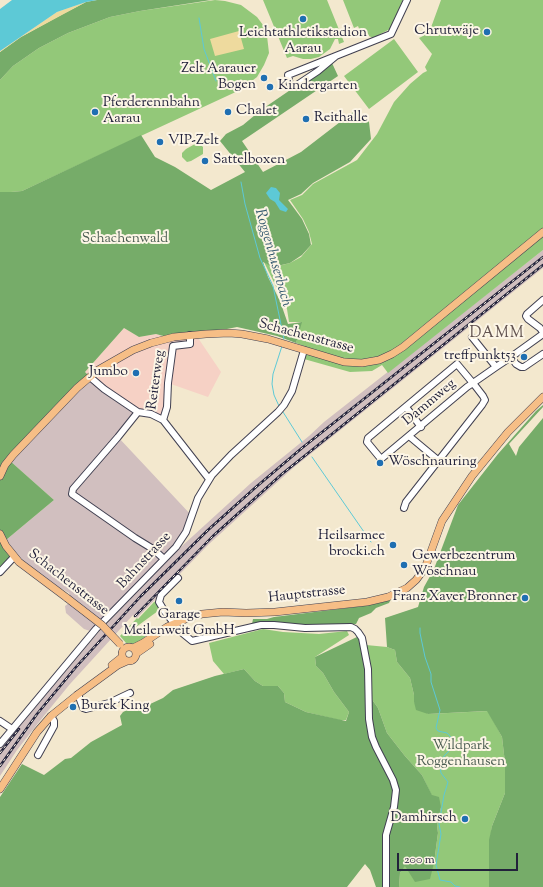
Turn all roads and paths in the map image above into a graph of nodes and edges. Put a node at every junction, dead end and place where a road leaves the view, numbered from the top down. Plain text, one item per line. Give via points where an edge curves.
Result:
1 (407, 0) edge
2 (336, 56) junction
3 (543, 232) edge
4 (543, 300) edge
5 (543, 333) edge
6 (190, 335) junction
7 (472, 337) dead end
8 (304, 350) junction
9 (543, 354) edge
10 (511, 357) junction
11 (496, 367) junction
12 (90, 377) junction
13 (473, 383) junction
14 (543, 397) edge
15 (406, 408) junction
16 (138, 412) junction
17 (163, 420) junction
18 (421, 427) junction
19 (409, 436) junction
20 (439, 461) junction
21 (0, 476) edge
22 (209, 479) junction
23 (404, 508) dead end
24 (0, 534) edge
25 (14, 557) junction
26 (164, 559) junction
27 (0, 572) edge
28 (178, 578) dead end
29 (175, 624) junction
30 (123, 646) junction
31 (135, 650) junction
32 (125, 659) junction
33 (130, 693) dead end
34 (77, 695) junction
35 (53, 714) junction
36 (0, 721) edge
37 (12, 729) junction
38 (0, 744) edge
39 (38, 755) dead end
40 (0, 789) edge
41 (386, 887) edge

1 - 2 street via 391,34
2 - 2 street via 288,75 290,85 294,87
3 - 8 main road, Schachenstrasse via 392,354 373,361 350,363
4 - 5 street, Dammweg via 526,316
5 - 10 street, Dammweg
6 - 8 main road, Schachenstrasse via 242,334
6 - 12 main road, Schachenstrasse via 162,340 133,350
6 - 17 street, Reiterweg via 190,344 173,346 167,407
7 - 11 street
8 - 22 street, Bahnstrasse via 293,387 278,412
9 - 10 street via 524,367 516,364
10 - 11 street, Dammweg
11 - 13 street, Dammweg
12 - 16 street
12 - 21 main road, Schachenstrasse via 20,446
13 - 15 street via 457,364
13 - 18 street, Dammweg
13 - 20 street via 485,400
14 - 29 main road, Hauptstrasse via 508,432 472,476 442,521 428,561 411,585 381,599 367,602 275,612 208,613
15 - 18 street
15 - 19 street, Dammweg via 368,438 367,442 381,459
16 - 17 street via 151,414
16 - 26 street via 71,492
17 - 22 street
18 - 19 street, Dammweg
19 - 20 street
20 - 23 street
22 - 26 street, Bahnstrasse via 198,498 186,532
24 - 25 main road, Schachenstrasse
25 - 27 street
25 - 30 main road, Schachenstrasse, bridge via 102,625
26 - 37 street, Bahnstrasse via 96,629
28 - 29 street via 159,600
29 - 31 main road, Hauptstrasse via 169,631
29 - 41 street via 192,642 261,625 291,628 351,627 358,632 362,638 368,669 372,737 396,790 386,835
30 - 31 main road
30 - 32 main road
31 - 32 main road, Hauptstrasse via 135,659 131,662
32 - 34 main road
32 - 35 main road via 66,698
33 - 34 street via 109,703 86,709
34 - 35 main road
35 - 39 street via 54,726
35 - 40 main road
36 - 37 street
37 - 38 street, Bahnstrasse

